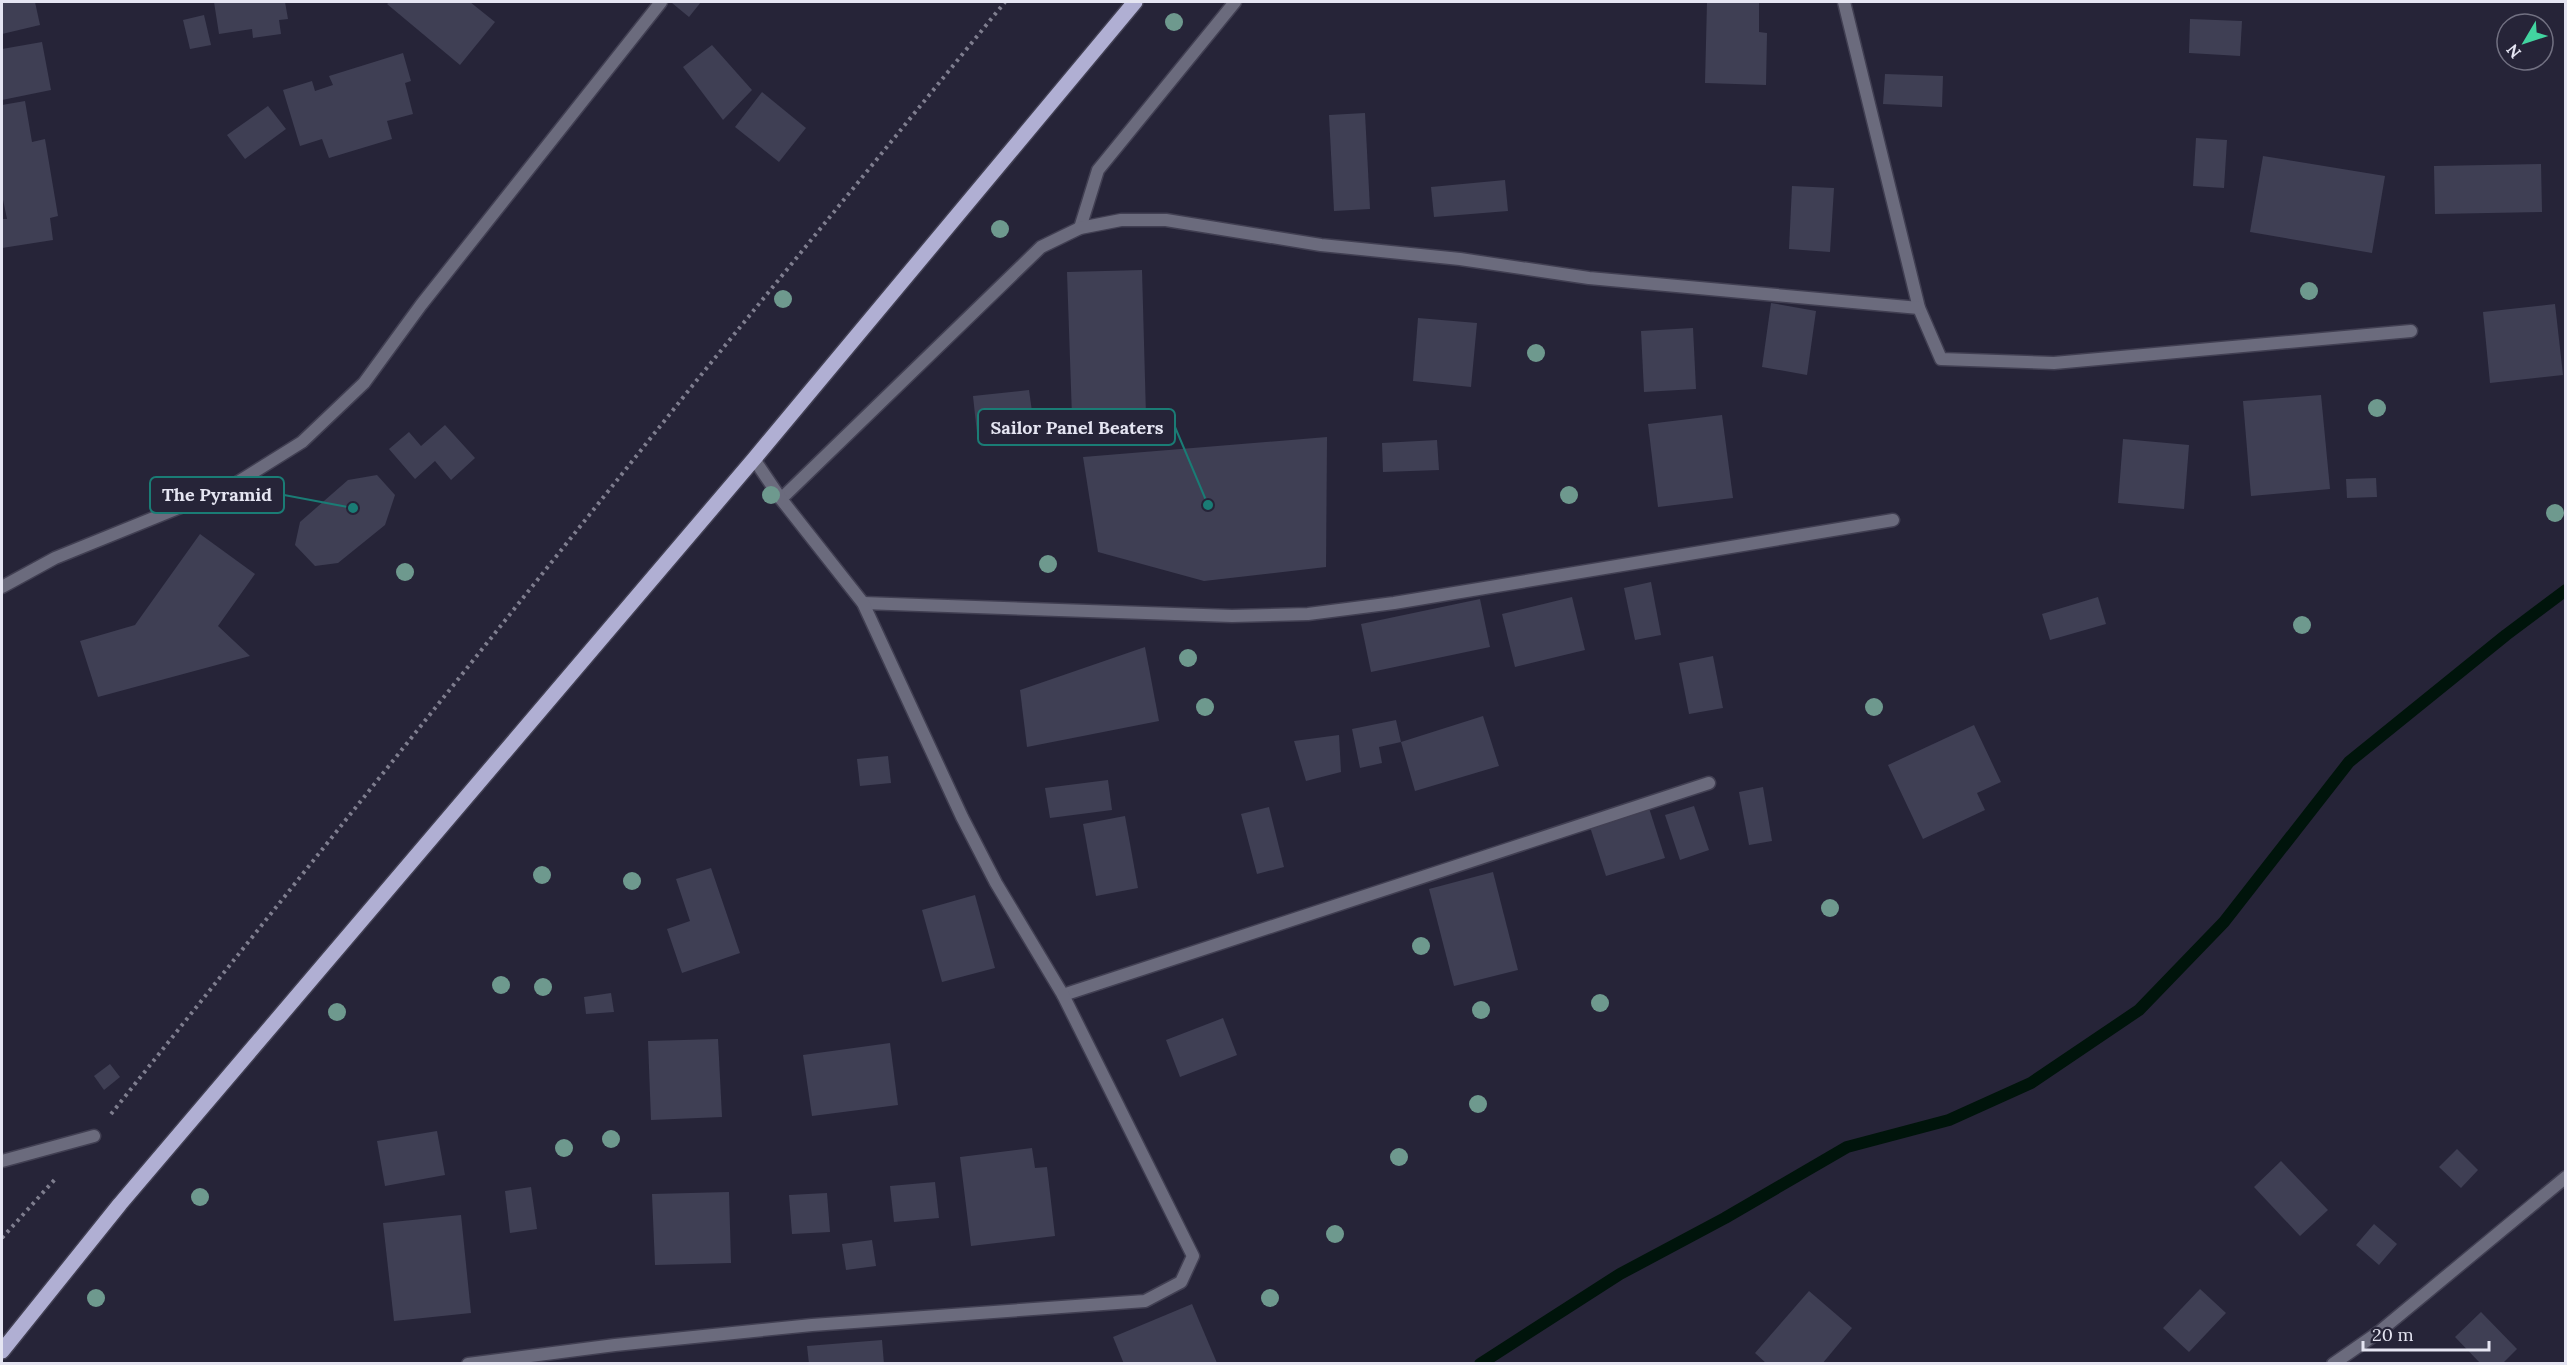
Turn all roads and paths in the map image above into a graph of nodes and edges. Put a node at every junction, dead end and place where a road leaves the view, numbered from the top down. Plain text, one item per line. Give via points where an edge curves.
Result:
1 (661, 2) edge
2 (1005, 2) edge
3 (1135, 2) edge
4 (1235, 2) edge
5 (1844, 2) edge
6 (1080, 228) junction
7 (1919, 308) junction
8 (2411, 331) dead end
9 (754, 459) junction
10 (781, 499) junction
11 (1893, 520) dead end
12 (2, 587) edge
13 (862, 603) junction
14 (1709, 783) dead end
15 (1063, 995) junction
16 (94, 1137) junction
17 (2, 1161) edge
18 (2565, 1177) edge
19 (2, 1238) edge
20 (2, 1351) edge
21 (468, 1364) edge
22 (2333, 1364) edge

1 - 12 street via 364,383 302,442 230,487 55,558
2 - 16 path via 690,389
3 - 9 main road
4 - 6 street via 1098,170
5 - 7 street
6 - 7 street via 1121,220 1166,220 1321,245 1460,259 1589,278
6 - 10 street via 1041,247
7 - 8 street via 1941,359 2054,363
9 - 10 street
9 - 20 main road via 120,1204
10 - 13 street
11 - 13 street via 1308,614 1232,616
13 - 15 street via 996,883
14 - 15 street
15 - 21 street via 1193,1256 1181,1282 1144,1301 812,1325
16 - 17 street
16 - 19 path
18 - 22 street via 2379,1332

